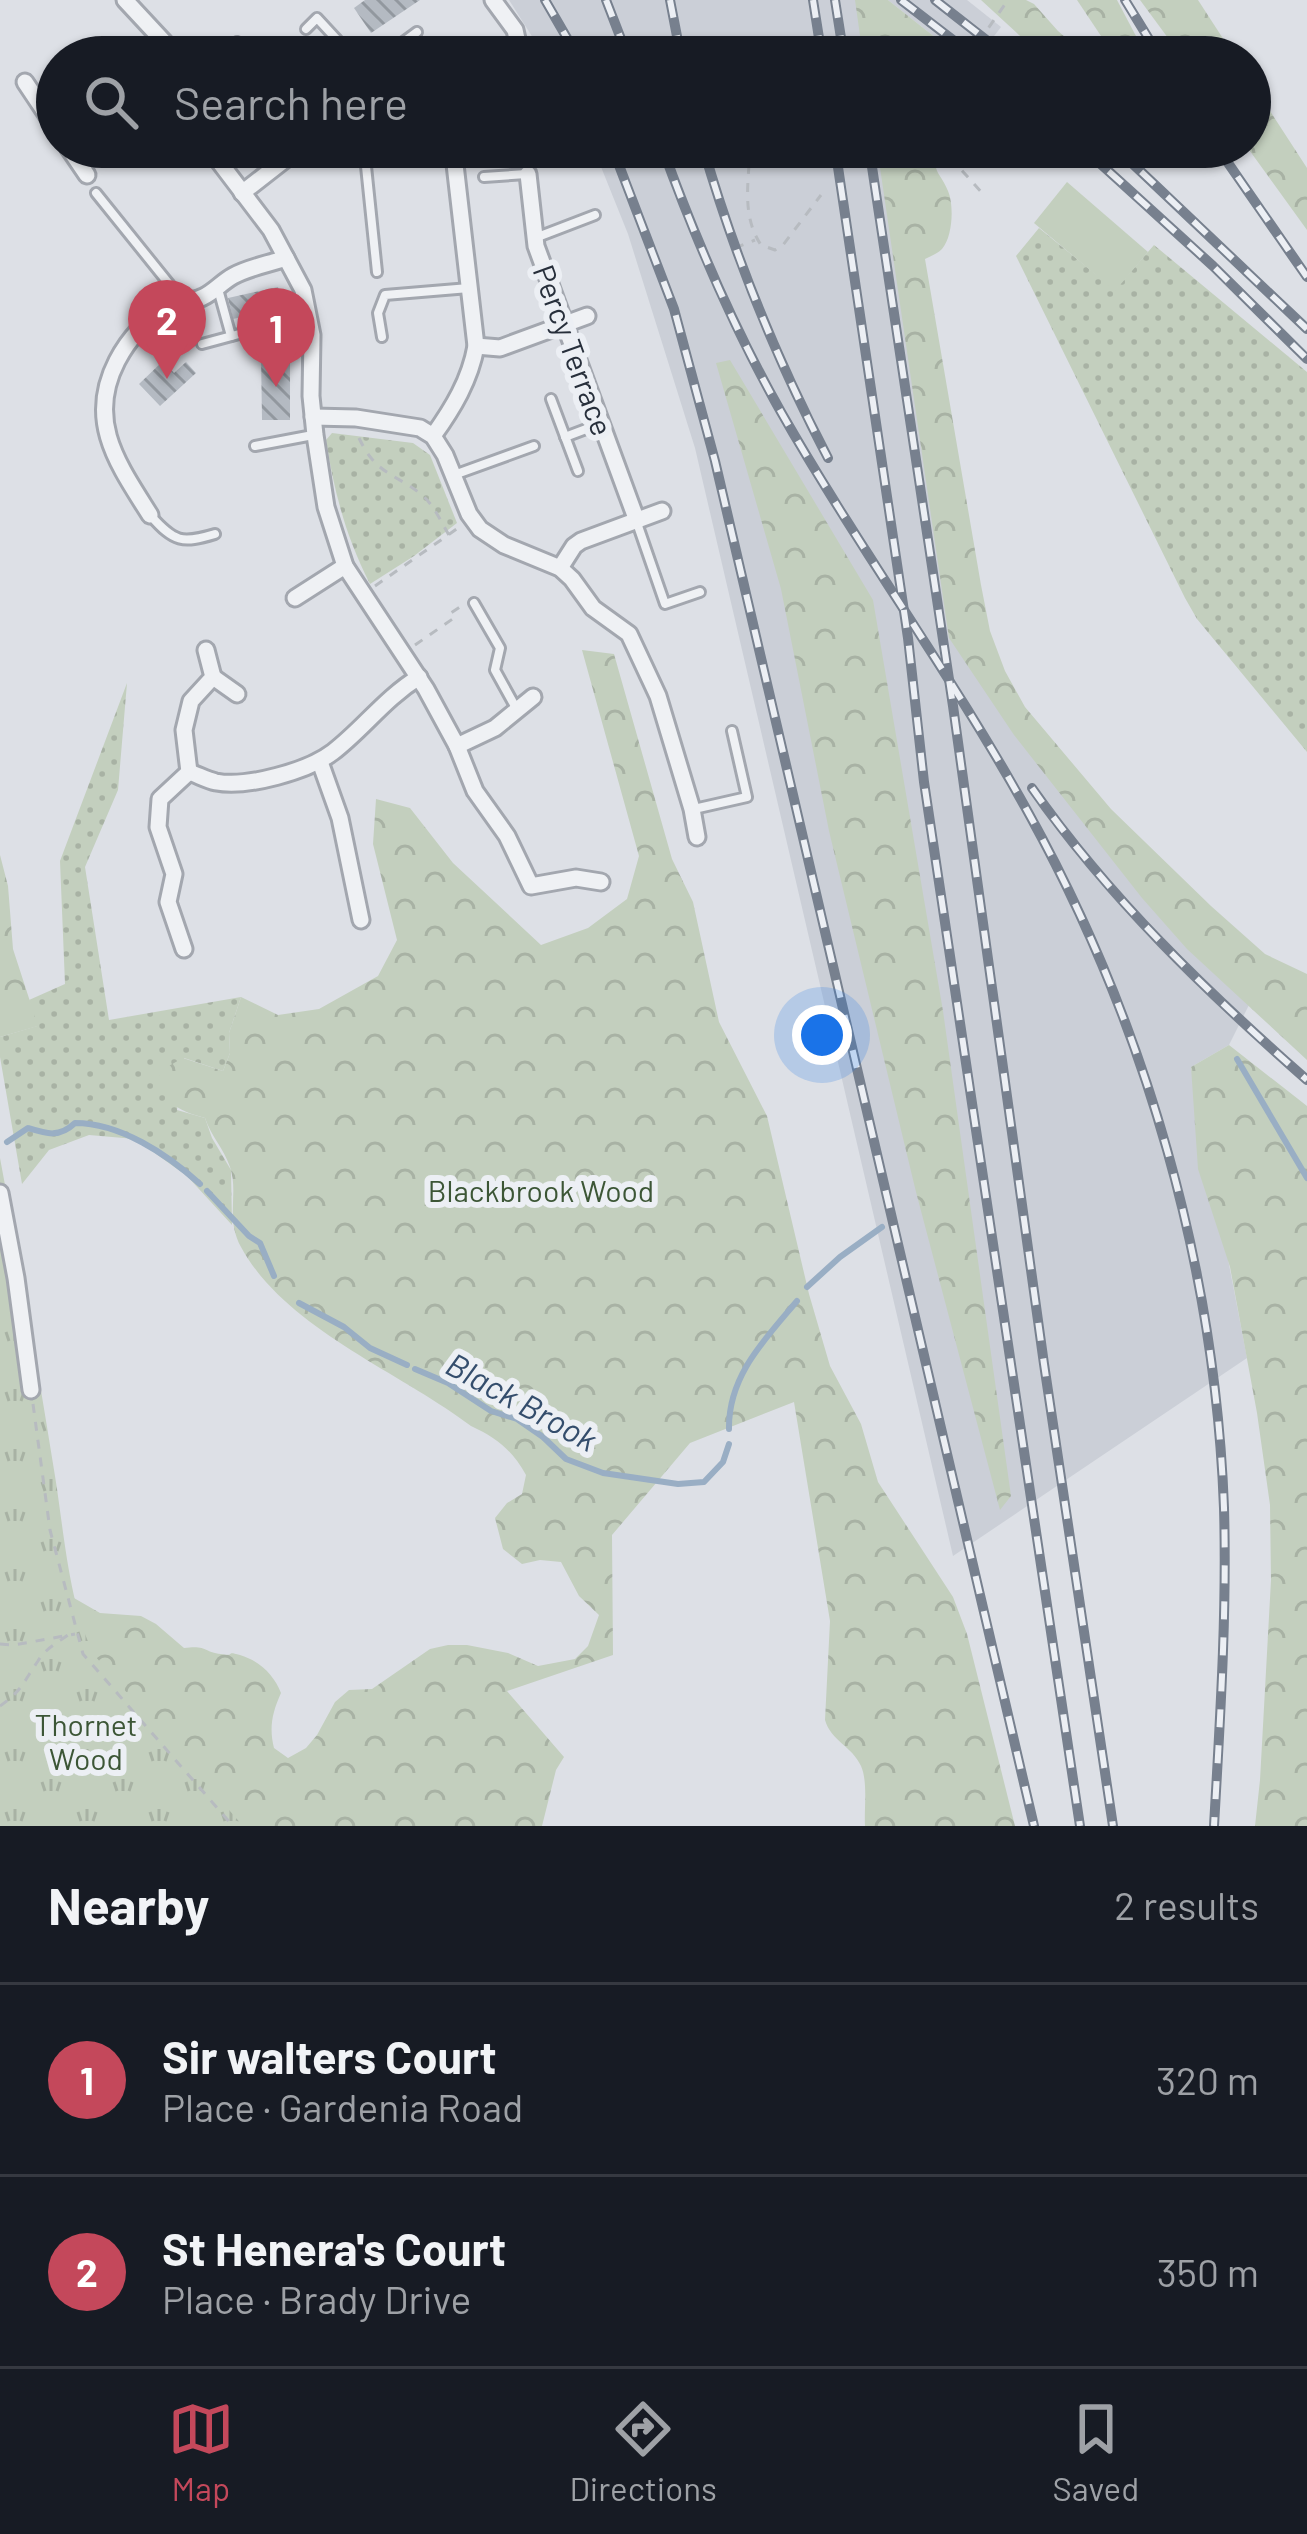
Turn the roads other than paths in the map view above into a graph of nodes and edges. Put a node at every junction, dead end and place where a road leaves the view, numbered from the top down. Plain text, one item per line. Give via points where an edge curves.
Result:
1 (125, 0) edge
2 (493, 0) edge
3 (306, 29) dead end
4 (417, 32) dead end
5 (159, 36) edge
6 (333, 36) edge
7 (412, 36) edge
8 (516, 36) edge
9 (25, 82) dead end
10 (36, 98) edge
11 (82, 168) edge
12 (224, 168) edge
13 (270, 168) edge
14 (366, 168) edge
15 (455, 168) edge
16 (528, 174) joint
17 (87, 175) dead end
18 (484, 177) dead end
19 (242, 193) junction
20 (96, 194) dead end
21 (595, 215) dead end
22 (535, 238) junction
23 (286, 258) junction
24 (377, 272) dead end
25 (218, 288) junction
26 (469, 288) junction
27 (181, 304) junction
28 (586, 316) dead end
29 (563, 324) junction
30 (254, 331) dead end
31 (231, 337) junction
32 (382, 338) dead end
33 (202, 344) dead end
34 (476, 346) junction
35 (551, 400) dead end
36 (313, 417) junction
37 (602, 423) junction
38 (315, 435) junction
39 (434, 436) junction
40 (565, 437) junction
41 (254, 446) dead end
42 (534, 446) dead end
43 (578, 471) dead end
44 (453, 475) junction
45 (662, 511) dead end
46 (150, 515) joint
47 (637, 521) junction
48 (215, 535) dead end
49 (345, 566) junction
50 (560, 568) junction
51 (700, 592) dead end
52 (295, 598) dead end
53 (474, 603) road end
54 (206, 650) dead end
55 (213, 677) junction
56 (419, 677) junction
57 (237, 694) dead end
58 (533, 697) dead end
59 (516, 708) junction
60 (732, 731) dead end
61 (457, 746) junction
62 (320, 762) junction
63 (189, 772) junction
64 (692, 809) junction
65 (697, 837) dead end
66 (602, 882) dead end
67 (362, 920) dead end
68 (184, 949) dead end
69 (0, 1193) edge
70 (9, 1289) edge
71 (31, 1390) road end

1 - 5 street
2 - 8 street
3 - 6 lane via 317,18
4 - 7 lane
9 - 10 street
11 - 17 street
12 - 19 street
13 - 19 street
14 - 24 lane
15 - 26 street
16 - 18 lane
16 - 22 street, Percy Terrace
19 - 23 street
20 - 27 lane
21 - 22 lane
22 - 29 street, Percy Terrace
23 - 25 street
23 - 36 street via 312,335
25 - 27 street
25 - 31 lane
26 - 32 lane via 385,295
26 - 34 street
27 - 46 street via 134,332 102,410 110,445
28 - 29 street
29 - 34 street via 500,348
29 - 37 street, Percy Terrace
30 - 31 lane
31 - 33 lane
34 - 39 street
35 - 40 lane
36 - 38 street
36 - 39 street
37 - 40 lane
37 - 47 street, Percy Terrace
38 - 41 lane
38 - 49 street
39 - 44 street
40 - 43 lane
42 - 44 lane
44 - 50 street via 473,521
45 - 47 street
46 - 48 lane via 168,535 189,542
47 - 50 street via 581,541
47 - 51 lane via 665,604
49 - 52 street
49 - 56 street
50 - 64 street via 593,608 629,634 658,696
53 - 59 lane via 500,648 495,670
54 - 55 street
55 - 57 street
55 - 63 street via 191,700 184,730
56 - 61 street
56 - 62 street
58 - 59 street
59 - 61 street
60 - 64 lane via 747,796
61 - 66 street via 531,886
62 - 63 street via 244,784
62 - 67 street
63 - 68 street via 160,799 158,827
64 - 65 street
69 - 70 street
70 - 71 street

